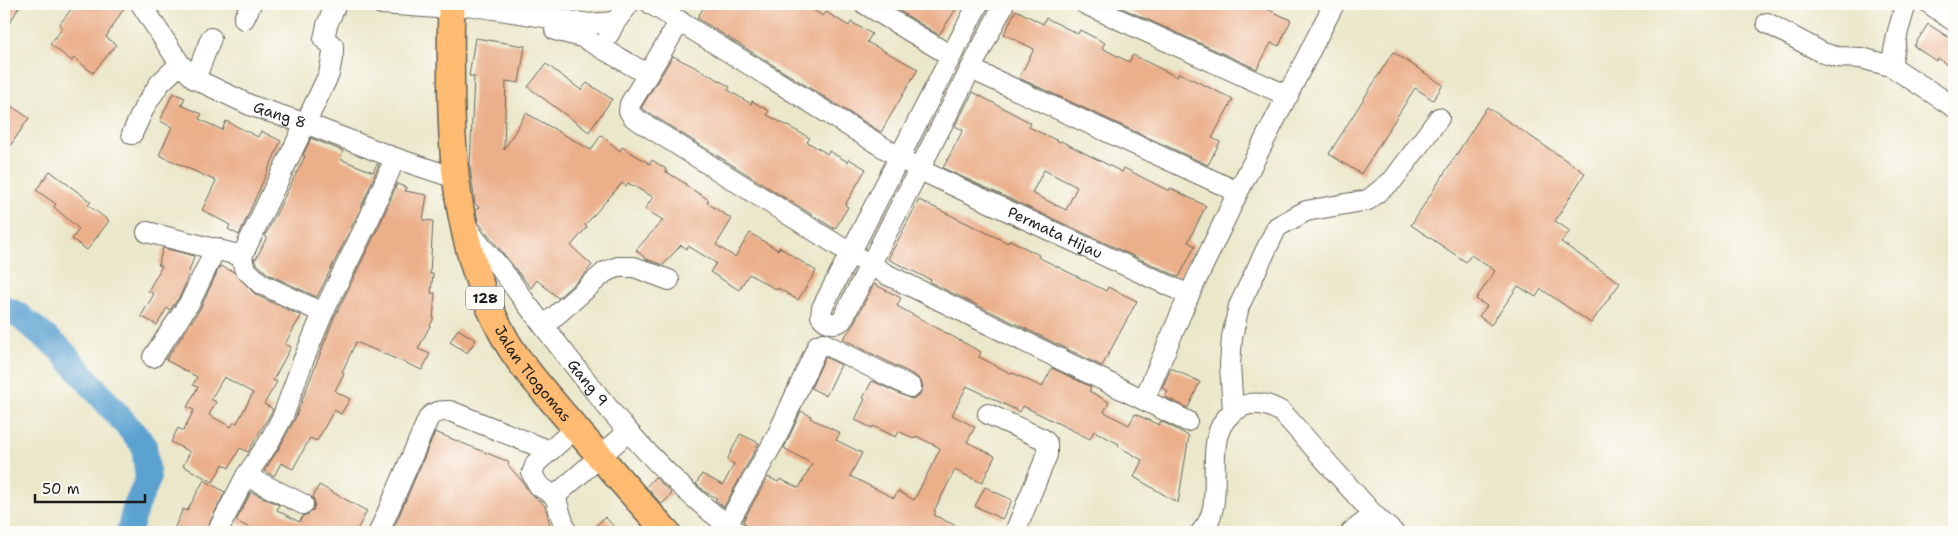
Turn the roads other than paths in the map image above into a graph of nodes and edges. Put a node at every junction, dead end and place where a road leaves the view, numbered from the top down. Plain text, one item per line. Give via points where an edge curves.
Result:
1 (141, 4) edge
2 (336, 4) edge
3 (382, 4) edge
4 (629, 4) edge
5 (651, 4) edge
6 (865, 4) edge
7 (978, 4) edge
8 (1004, 4) edge
9 (1085, 4) edge
10 (1906, 4) edge
11 (1930, 4) edge
12 (1327, 6) edge
13 (452, 7) edge
14 (680, 21) junction
15 (1954, 21) edge
16 (615, 22) junction
17 (1767, 23) dead end
18 (569, 26) junction
19 (211, 38) dead end
20 (612, 53) junction
21 (951, 56) junction
22 (180, 64) junction
23 (1891, 66) junction
24 (971, 69) junction
25 (647, 74) junction
26 (195, 79) junction
27 (1288, 96) junction
28 (1954, 107) edge
29 (1439, 118) dead end
30 (305, 123) junction
31 (132, 134) dead end
32 (395, 158) junction
33 (900, 158) junction
34 (920, 170) junction
35 (454, 178) junction
36 (1238, 192) junction
37 (460, 212) junction
38 (147, 232) dead end
39 (216, 248) junction
40 (850, 253) junction
41 (242, 256) junction
42 (870, 264) junction
43 (669, 280) dead end
44 (1189, 295) junction
45 (322, 314) junction
46 (544, 326) junction
47 (153, 357) dead end
48 (911, 387) dead end
49 (1144, 400) junction
50 (1233, 411) junction
51 (988, 414) dead end
52 (1187, 421) dead end
53 (576, 428) junction
54 (628, 432) junction
55 (550, 451) junction
56 (600, 458) junction
57 (246, 476) junction
58 (555, 496) junction
59 (303, 504) dead end
60 (1374, 515) junction
61 (732, 529) edge
62 (217, 532) edge
63 (379, 532) edge
64 (566, 532) edge
65 (668, 532) edge
66 (1015, 532) edge
67 (1200, 532) edge
68 (1351, 532) edge
69 (1393, 532) edge

1 - 22 street, Gang 8
2 - 30 street via 324,39 332,46 331,64
3 - 13 street
4 - 16 street
5 - 14 street, Permata Hijau
6 - 21 street
7 - 21 street
8 - 24 street
9 - 27 street
10 - 23 street
11 - 15 street
12 - 27 street
13 - 18 street via 467,18 532,20
13 - 35 main road, Jalan Tlogomas / 128
14 - 25 street
14 - 33 street, Permata Hijau
16 - 18 street
16 - 20 street via 608,42
17 - 23 street via 1823,53
18 - 20 street
19 - 26 street
20 - 25 street
21 - 33 street
22 - 26 street, Gang 8
22 - 31 street via 160,83
23 - 28 street
24 - 34 street
24 - 36 street
25 - 40 street via 630,104 629,111 633,117
26 - 30 street, Gang 8 via 252,106
27 - 36 street
29 - 50 street via 1394,180 1368,200 1306,210 1277,227 1240,306 1232,337
30 - 32 street, Gang 8
30 - 41 street
32 - 35 street, Gang 8
32 - 45 street
33 - 34 street, Permata Hijau
33 - 40 street
34 - 42 street
34 - 44 street, Permata Hijau
35 - 37 main road, Jalan Tlogomas / 128
36 - 44 street
37 - 46 street, Gang 9 via 472,236
37 - 53 main road, Jalan Tlogomas / 128 via 469,252 496,322 523,365
38 - 39 street
39 - 41 street
39 - 47 street via 190,302
40 - 42 street
40 - 42 street via 822,308 821,316 828,322 836,324 842,320
41 - 45 street via 244,268 261,284
42 - 49 street
43 - 46 street via 634,267 618,267 605,272
44 - 49 street
45 - 57 street via 284,416
46 - 54 street, Gang 9
48 - 61 street via 823,343 818,345
49 - 52 street
50 - 60 street via 1247,404 1259,404 1282,412
50 - 67 street via 1218,432 1213,506 1209,520
51 - 66 street via 1047,443 1047,455
53 - 55 street
53 - 56 main road, Jalan Tlogomas / 128
54 - 56 street
54 - 61 street, Gang 9 via 670,477
55 - 58 street via 536,463 532,474 539,486
55 - 63 street via 450,411 437,411 428,417
56 - 58 street
56 - 65 main road, Jalan Tlogomas / 128
57 - 59 street
57 - 62 street
58 - 64 street
60 - 68 street
60 - 69 street

